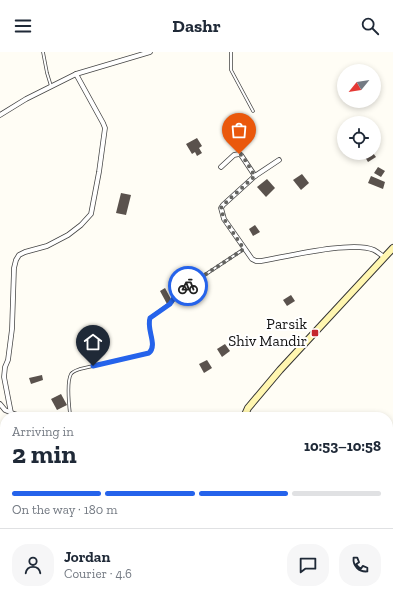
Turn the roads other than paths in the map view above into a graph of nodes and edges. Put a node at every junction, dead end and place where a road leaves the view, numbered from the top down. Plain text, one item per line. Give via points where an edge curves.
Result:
1 (43, 52) edge
2 (150, 52) edge
3 (231, 52) edge
4 (76, 74) junction
5 (52, 86) junction
6 (253, 111) dead end
7 (0, 115) edge
8 (279, 160) dead end
9 (221, 167) dead end
10 (255, 176) junction
11 (393, 248) edge
12 (244, 249) junction
13 (384, 257) junction
14 (0, 404) edge
15 (9, 412) edge
16 (11, 412) edge
17 (70, 412) edge
18 (246, 412) edge

1 - 5 lane via 46,73
2 - 4 street
3 - 6 lane via 231,70
4 - 5 street
4 - 16 street via 105,128 91,214 68,235 47,246 25,252 16,260 12,329 4,377
5 - 7 street
8 - 10 street
9 - 10 street via 234,155 239,154
10 - 12 street via 221,208 224,219
11 - 13 street
12 - 13 street via 256,261 321,250 360,247 374,250
12 - 17 lane via 179,292 172,302 150,318 153,346 149,353 75,370 69,379
13 - 18 street via 280,370
14 - 15 street

